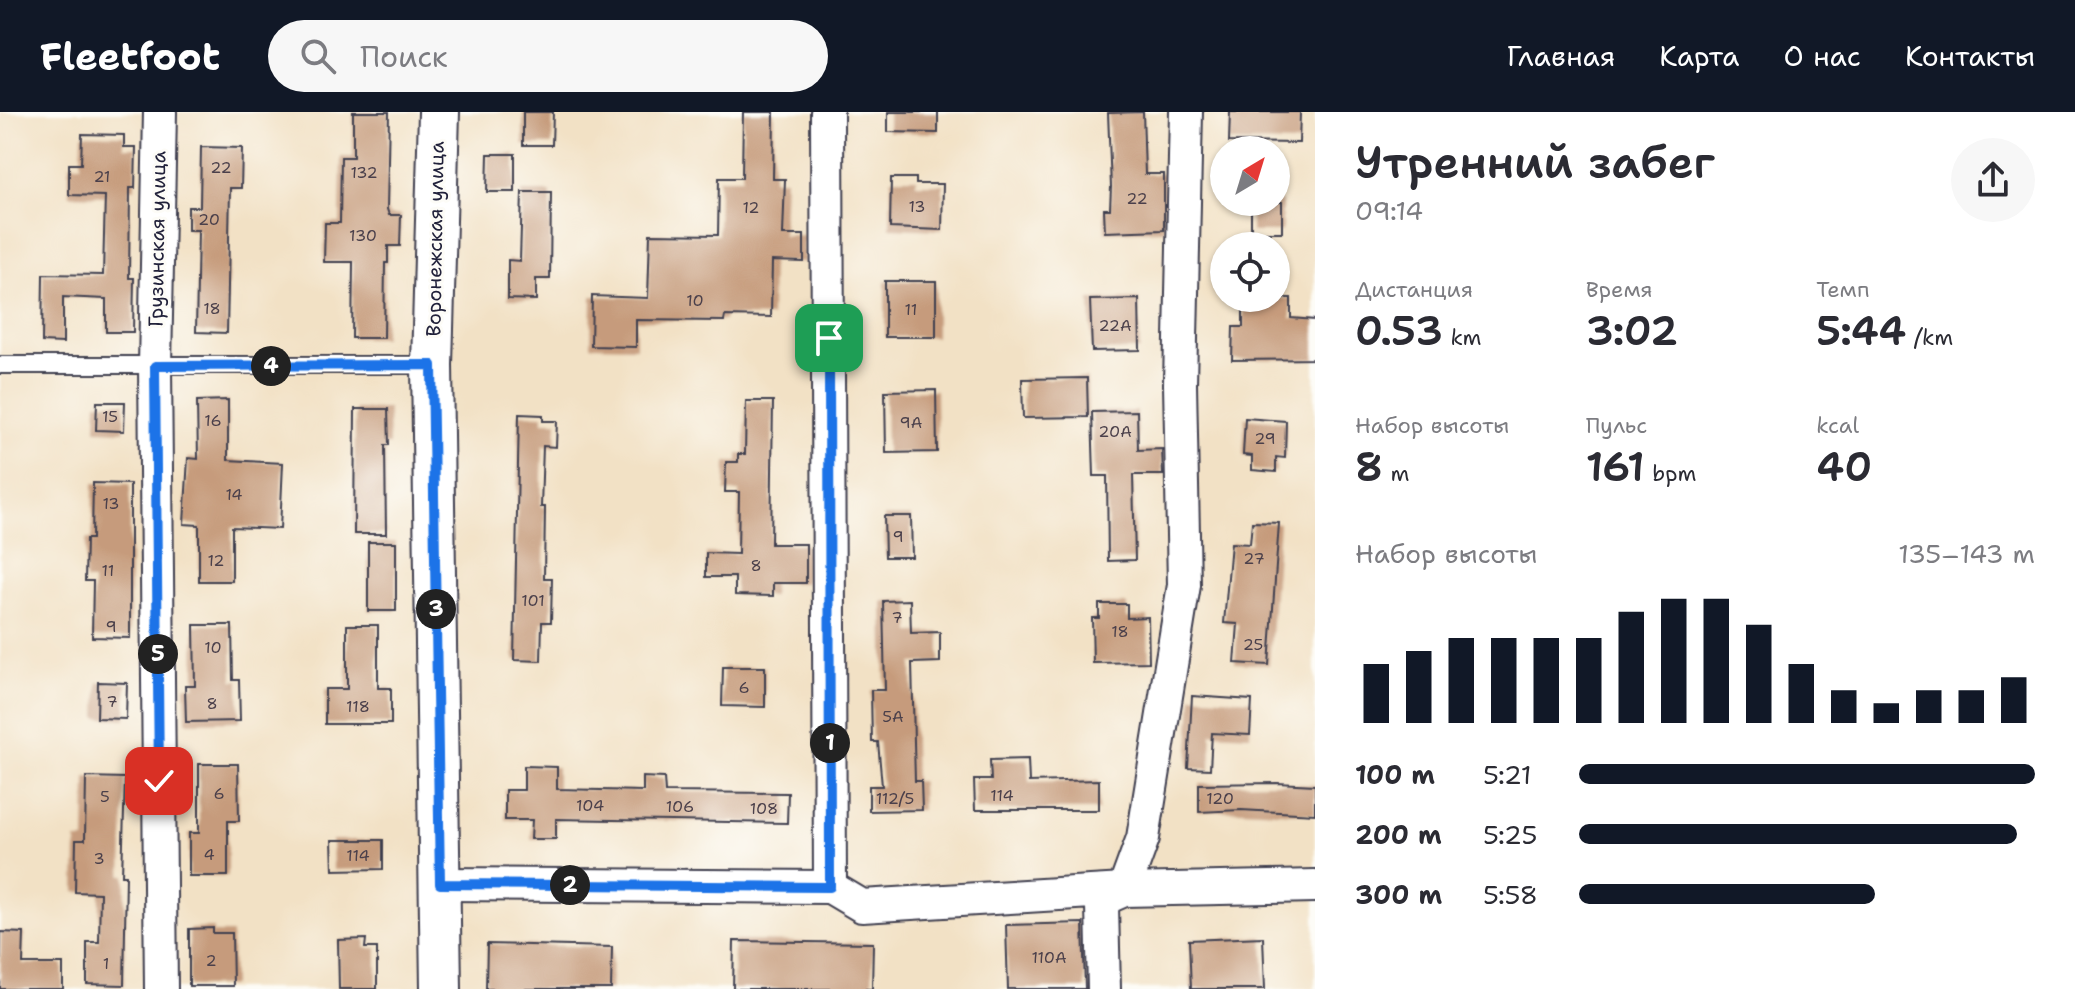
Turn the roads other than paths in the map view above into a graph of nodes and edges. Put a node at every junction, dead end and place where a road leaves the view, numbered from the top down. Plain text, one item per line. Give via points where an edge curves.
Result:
1 (160, 112) edge
2 (439, 112) edge
3 (827, 112) edge
4 (1186, 112) edge
5 (0, 365) edge
6 (432, 365) junction
7 (155, 366) junction
8 (440, 884) junction
9 (1315, 886) edge
10 (830, 887) junction
11 (1124, 890) junction
12 (161, 989) edge
13 (441, 989) edge
14 (1104, 989) edge

1 - 7 street, Грузинская улица
2 - 6 street, Воронежская улица
3 - 10 street
4 - 11 street via 1180,384 1184,585 1143,838
5 - 7 lane
6 - 7 lane
6 - 8 street, Воронежская улица
7 - 12 street, Грузинская улица
8 - 10 street
8 - 13 street, Воронежская улица
9 - 11 street
10 - 11 street via 862,906
11 - 14 street via 1102,906

